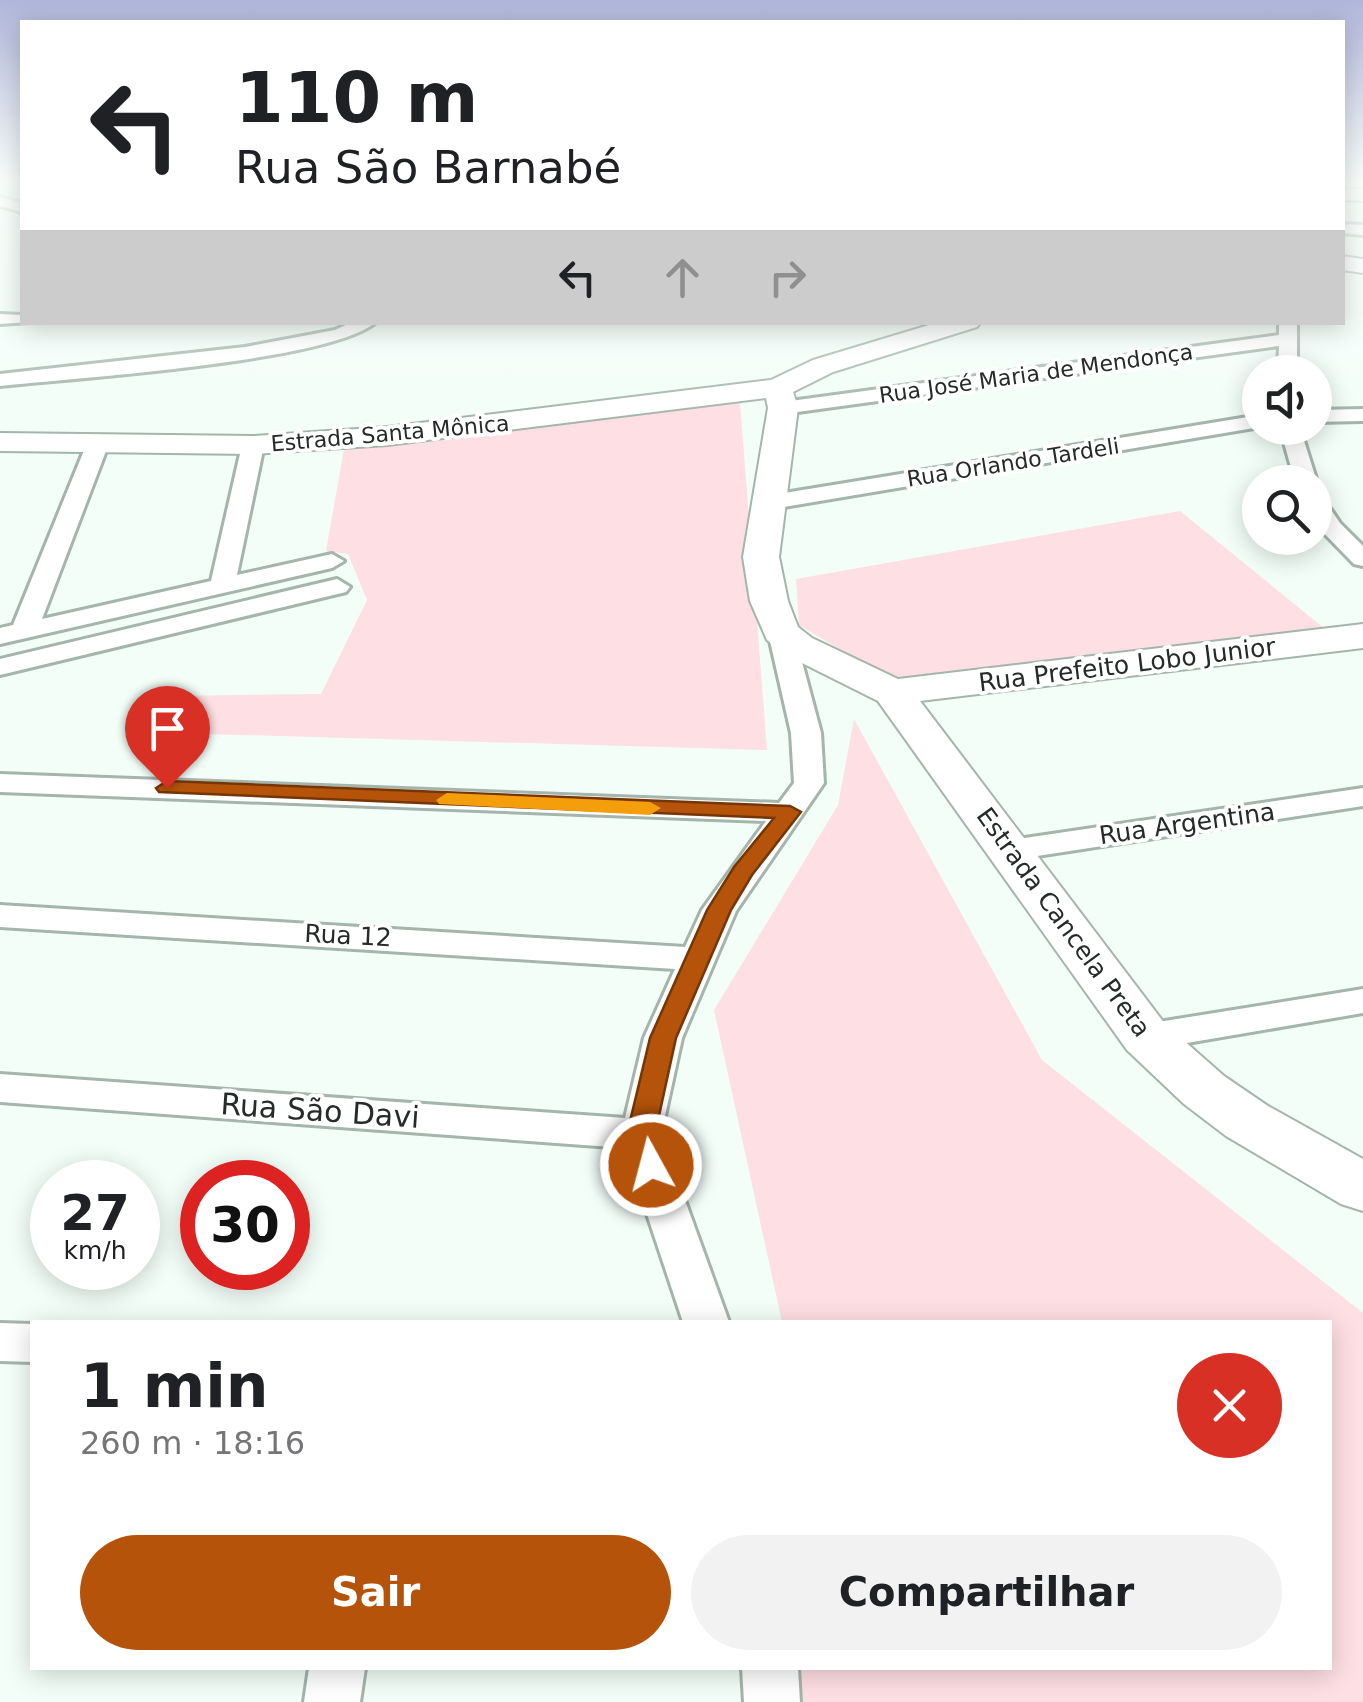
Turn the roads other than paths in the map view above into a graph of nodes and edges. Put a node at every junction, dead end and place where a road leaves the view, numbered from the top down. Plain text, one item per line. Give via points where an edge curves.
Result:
1 (361, 325) edge
2 (958, 325) edge
3 (1237, 329) dead end
4 (1288, 331) edge
5 (1262, 342) junction
6 (0, 380) edge
7 (780, 398) junction
8 (1363, 415) edge
9 (1332, 416) edge
10 (1242, 424) edge
11 (1, 442) edge
12 (98, 444) junction
13 (254, 445) junction
14 (766, 503) junction
15 (1332, 524) edge
16 (1363, 524) edge
17 (1356, 554) edge
18 (222, 586) junction
19 (781, 632) junction
20 (12, 633) edge
21 (1363, 636) edge
22 (0, 667) edge
23 (892, 692) junction
24 (0, 784) edge
25 (1363, 797) edge
26 (790, 812) junction
27 (1010, 850) junction
28 (0, 916) edge
29 (696, 959) junction
30 (1363, 1001) edge
31 (1146, 1037) junction
32 (0, 1088) edge
33 (641, 1134) junction
34 (1363, 1188) edge
35 (705, 1320) edge
36 (0, 1342) edge
37 (30, 1343) edge
38 (338, 1670) edge
39 (770, 1670) edge
40 (332, 1702) edge
41 (772, 1702) edge

1 - 6 street via 245,353
2 - 7 main road, Estrada Santa Mônica via 823,366
3 - 5 street
4 - 5 street, Rua José Maria de Mendonça
5 - 7 street, Rua José Maria de Mendonça
7 - 13 main road, Estrada Santa Mônica
7 - 14 main road
8 - 9 street
10 - 14 street, Rua Orlando Tardeli
11 - 12 main road, Estrada Santa Mônica
12 - 13 main road, Estrada Santa Mônica
12 - 20 street
13 - 18 street
14 - 19 main road via 761,558
15 - 17 street
16 - 17 street
18 - 20 street
18 - 22 street via 334,574
19 - 23 main road
19 - 26 street via 810,760 808,783
21 - 23 main road, Rua Prefeito Lobo Junior
23 - 27 main road, Estrada Cancela Preta
24 - 26 street
25 - 27 street, Rua Argentina
26 - 29 street via 742,872
27 - 31 main road, Estrada Cancela Preta
28 - 29 street, Rua 12
29 - 33 street via 663,1038
30 - 31 street
31 - 34 main road, Estrada Cancela Preta via 1247,1122
32 - 33 street, Rua São Davi
33 - 35 street
36 - 37 street
38 - 40 street
39 - 41 street

